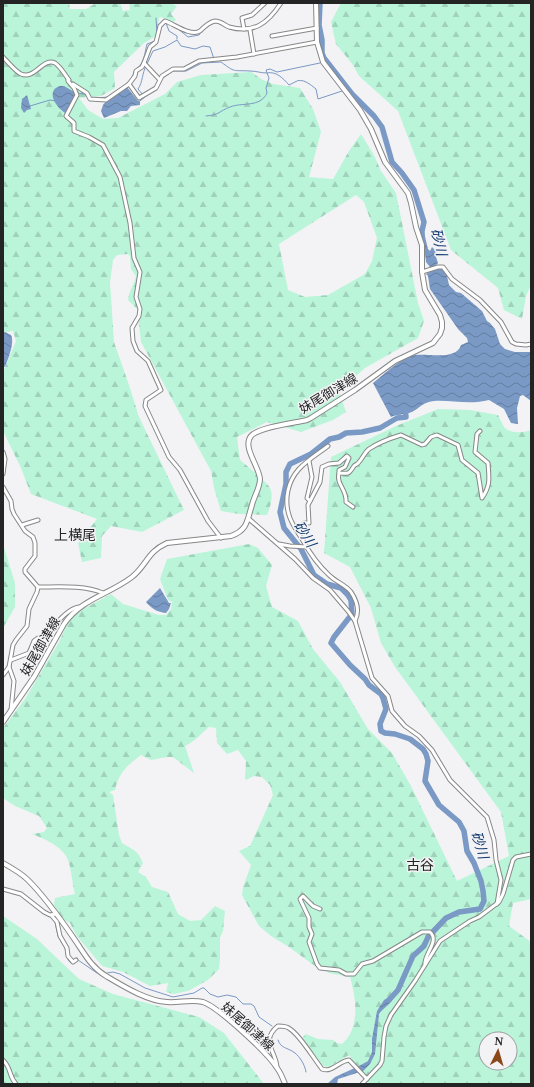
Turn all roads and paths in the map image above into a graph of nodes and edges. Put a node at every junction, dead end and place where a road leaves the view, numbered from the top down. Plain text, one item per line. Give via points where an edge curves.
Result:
1 (265, 3) edge
2 (281, 3) edge
3 (316, 3) edge
4 (316, 28) junction
5 (244, 29) junction
6 (250, 30) junction
7 (272, 36) dead end
8 (317, 42) junction
9 (254, 54) junction
10 (3, 57) edge
11 (144, 63) junction
12 (68, 79) junction
13 (159, 79) junction
14 (129, 84) junction
15 (422, 272) junction
16 (531, 344) edge
17 (480, 431) dead end
18 (328, 446) dead end
19 (3, 452) edge
20 (309, 461) junction
21 (339, 473) junction
22 (3, 474) edge
23 (3, 487) edge
24 (310, 501) junction
25 (353, 507) dead end
26 (249, 519) junction
27 (38, 520) dead end
28 (22, 525) junction
29 (299, 534) junction
30 (221, 538) junction
31 (278, 544) junction
32 (305, 547) junction
33 (38, 587) junction
34 (103, 594) junction
35 (80, 607) junction
36 (355, 621) junction
37 (11, 660) junction
38 (9, 666) junction
39 (3, 675) edge
40 (11, 712) junction
41 (3, 722) edge
42 (531, 854) edge
43 (3, 863) edge
44 (3, 889) edge
45 (496, 904) junction
46 (320, 908) dead end
47 (54, 915) junction
48 (76, 960) dead end
49 (425, 964) junction
50 (3, 1060) edge
51 (277, 1067) junction
52 (367, 1079) junction
53 (16, 1084) edge
54 (285, 1084) edge
55 (362, 1084) edge

1 - 5 street via 254,13 242,18
2 - 6 street via 271,17
3 - 4 main road, 妹尾御津線
4 - 7 street
4 - 8 main road, 妹尾御津線
5 - 6 street
5 - 11 street via 232,28 214,21 197,33 187,32 165,21 160,26 158,39 150,47
6 - 9 street
8 - 9 street
8 - 15 main road, 妹尾御津線 via 323,62 360,110 385,162 408,194 422,245
9 - 13 street via 199,61 184,69 171,70
10 - 12 street via 20,73 27,75 46,63 55,63
11 - 13 street
11 - 14 street
12 - 14 street via 87,93 90,99 106,100
12 - 30 street via 77,94 66,116 74,123 75,132 103,145 120,177 134,258 140,272 136,297 140,309 132,328 133,341 136,351 148,361 160,390 146,400 145,406 169,457 180,470 208,521
13 - 14 street via 157,87 139,98
15 - 16 street via 443,267 501,322 512,342
15 - 26 main road, 妹尾御津線 via 425,290 442,322 437,340 395,361 311,418 253,434 248,447 260,481
17 - 21 street via 477,434 475,452 488,463 490,481 482,498 478,473 462,460 458,445 437,435 422,445 405,436 399,436 365,452 352,471
18 - 20 street
19 - 22 street
20 - 24 street via 312,477 307,498
20 - 29 street via 294,476 288,492 289,515
21 - 24 street via 349,457 339,463 322,467 320,482
21 - 25 street via 338,478 347,495 346,502
23 - 28 street via 11,501 14,514
24 - 29 street via 309,523 304,523
26 - 30 main road, 妹尾御津線 via 240,532
26 - 31 street
27 - 28 street
28 - 33 street via 35,543 35,556 25,572
29 - 32 street
30 - 34 main road, 妹尾御津線 via 167,543 154,551 132,577
31 - 32 street
31 - 36 street via 336,596
32 - 36 street via 331,577 351,593 358,608
33 - 34 street via 72,587
33 - 37 street via 29,608 27,626 13,645
34 - 35 main road, 妹尾御津線
35 - 37 street via 70,611 55,624 49,637 45,640 38,638 29,652
35 - 40 main road, 妹尾御津線 via 69,616
36 - 45 street via 372,678 388,696 392,711 432,750 450,780 487,817 501,880
37 - 38 street
38 - 39 street
38 - 40 street via 14,681
40 - 41 main road, 妹尾御津線
42 - 45 street via 513,860 503,894
43 - 47 main road, 妹尾御津線 via 28,880
44 - 47 street via 21,894 44,912
45 - 49 street via 440,940
46 - 49 street via 313,906 303,896 300,899 309,918 312,934 309,942 320,968 354,974 362,964 373,961 422,932 432,933 433,937
47 - 48 street via 69,959 73,962
47 - 51 main road, 妹尾御津線 via 91,964 104,975 155,1000 194,1000 211,1006
49 - 52 street via 391,1015 386,1026 382,1061
50 - 53 street via 9,1065 11,1077
51 - 52 street via 269,1042 273,1032 281,1026 290,1028 296,1034 324,1071 349,1060
51 - 54 main road, 妹尾御津線
52 - 55 street

